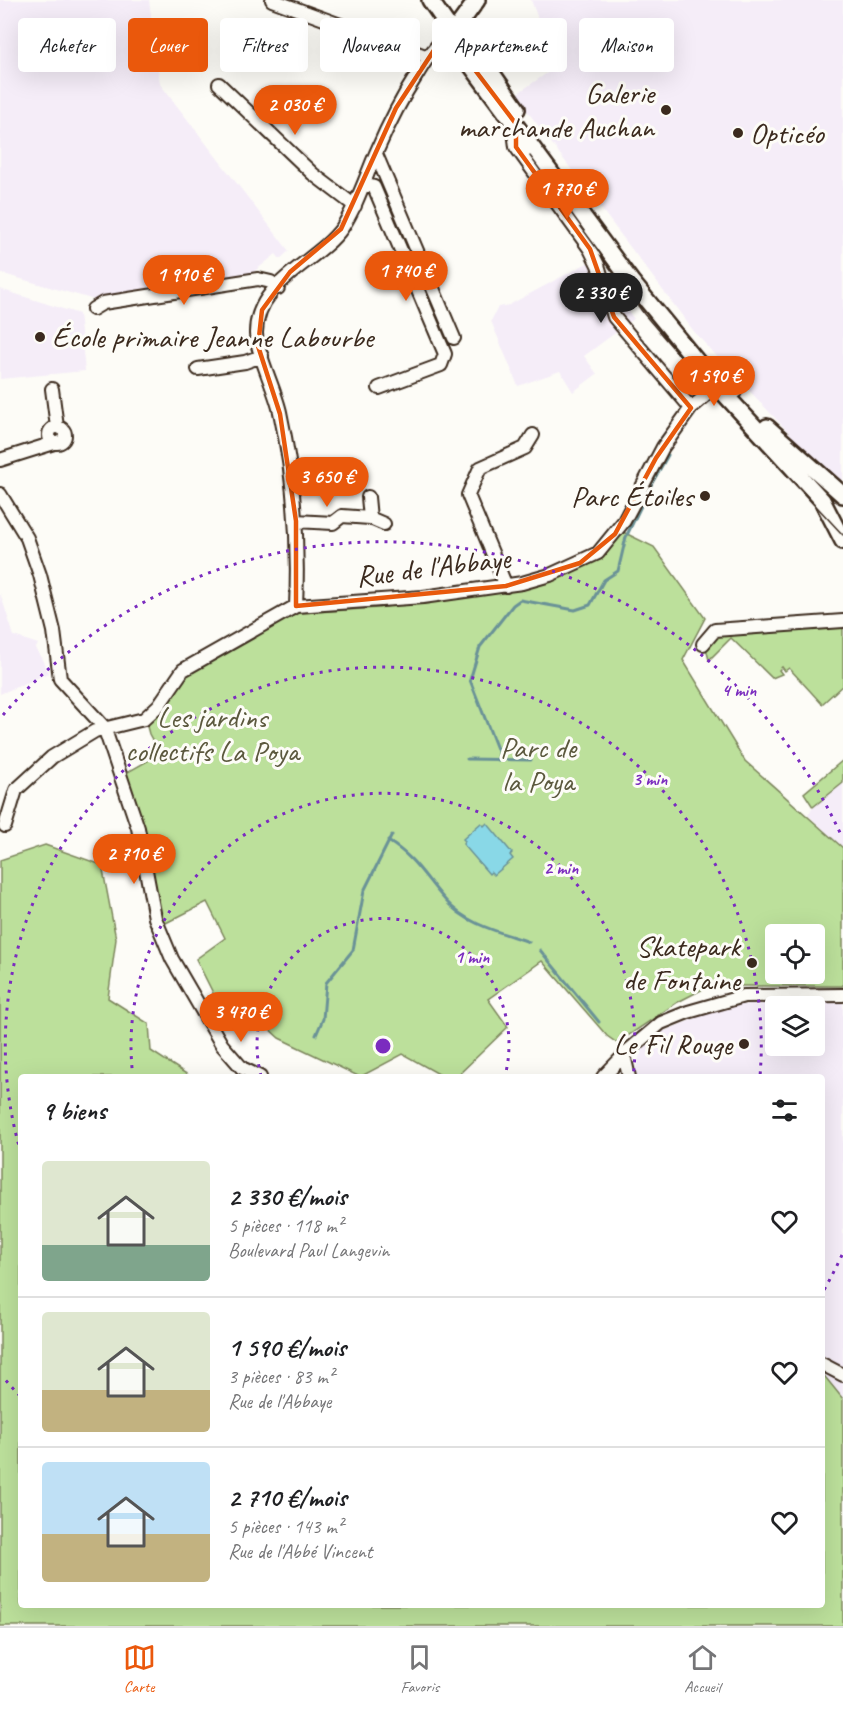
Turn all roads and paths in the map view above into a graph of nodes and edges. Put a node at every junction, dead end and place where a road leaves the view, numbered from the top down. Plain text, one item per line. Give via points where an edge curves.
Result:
1 (272, 0) edge
2 (430, 0) edge
3 (477, 0) edge
4 (443, 18) edge
5 (464, 18) edge
6 (432, 52) edge
7 (428, 57) junction
8 (476, 72) edge
9 (492, 72) edge
10 (219, 84) dead end
11 (516, 124) junction
12 (376, 154) junction
13 (364, 184) junction
14 (355, 206) junction
15 (278, 288) junction
16 (93, 309) dead end
17 (454, 338) dead end
18 (262, 356) junction
19 (198, 369) dead end
20 (717, 386) junction
21 (52, 388) dead end
22 (379, 388) dead end
23 (735, 392) junction
24 (691, 408) junction
25 (533, 435) dead end
26 (0, 460) edge
27 (0, 494) edge
28 (843, 495) edge
29 (368, 497) dead end
30 (822, 500) junction
31 (370, 518) junction
32 (296, 521) junction
33 (843, 521) edge
34 (384, 524) dead end
35 (843, 541) edge
36 (506, 586) junction
37 (296, 606) junction
38 (843, 621) edge
39 (703, 644) dead end
40 (104, 727) junction
41 (5, 826) dead end
42 (843, 995) edge
43 (624, 1055) junction
44 (254, 1074) edge
45 (606, 1074) edge
46 (628, 1074) edge
47 (825, 1366) edge
48 (843, 1375) edge

1 - 7 street
2 - 4 main road
3 - 5 main road
6 - 7 street
7 - 12 street via 396,108
8 - 11 main road
9 - 23 main road via 620,250
10 - 14 street via 313,174
11 - 20 main road via 631,281
11 - 24 street via 516,147 590,249 614,317
12 - 13 street
12 - 17 street
13 - 14 street
13 - 22 street via 374,187 445,354 441,365
14 - 15 street via 341,229 321,250 290,272
15 - 16 street via 258,279 103,303
15 - 18 street via 258,320 256,333
18 - 19 street
18 - 32 street via 280,414
20 - 23 street
20 - 24 street, Rue de l'Abbaye
20 - 30 main road
21 - 26 street via 57,427 65,437 59,444
23 - 28 main road via 768,429
24 - 36 street, Rue de l'Abbaye via 656,458 624,521 607,544 580,563
25 - 36 street via 525,448 480,468 468,495
27 - 40 street via 27,538 40,575 54,631 60,679
29 - 31 street
30 - 33 street
30 - 35 main road
31 - 32 street via 342,516 333,523
31 - 34 street
32 - 37 street
36 - 37 street, Rue de l'Abbaye via 423,597
37 - 40 street, Rue de l'Abbaye via 183,670 159,705 144,719
38 - 39 street via 715,630
40 - 41 street, Rue de l'Abbaye via 52,757 20,784
40 - 44 street via 138,828 155,918 172,959 222,1045 242,1068
42 - 43 street via 763,994 727,999 661,1023
43 - 45 street
43 - 46 street
47 - 48 street

